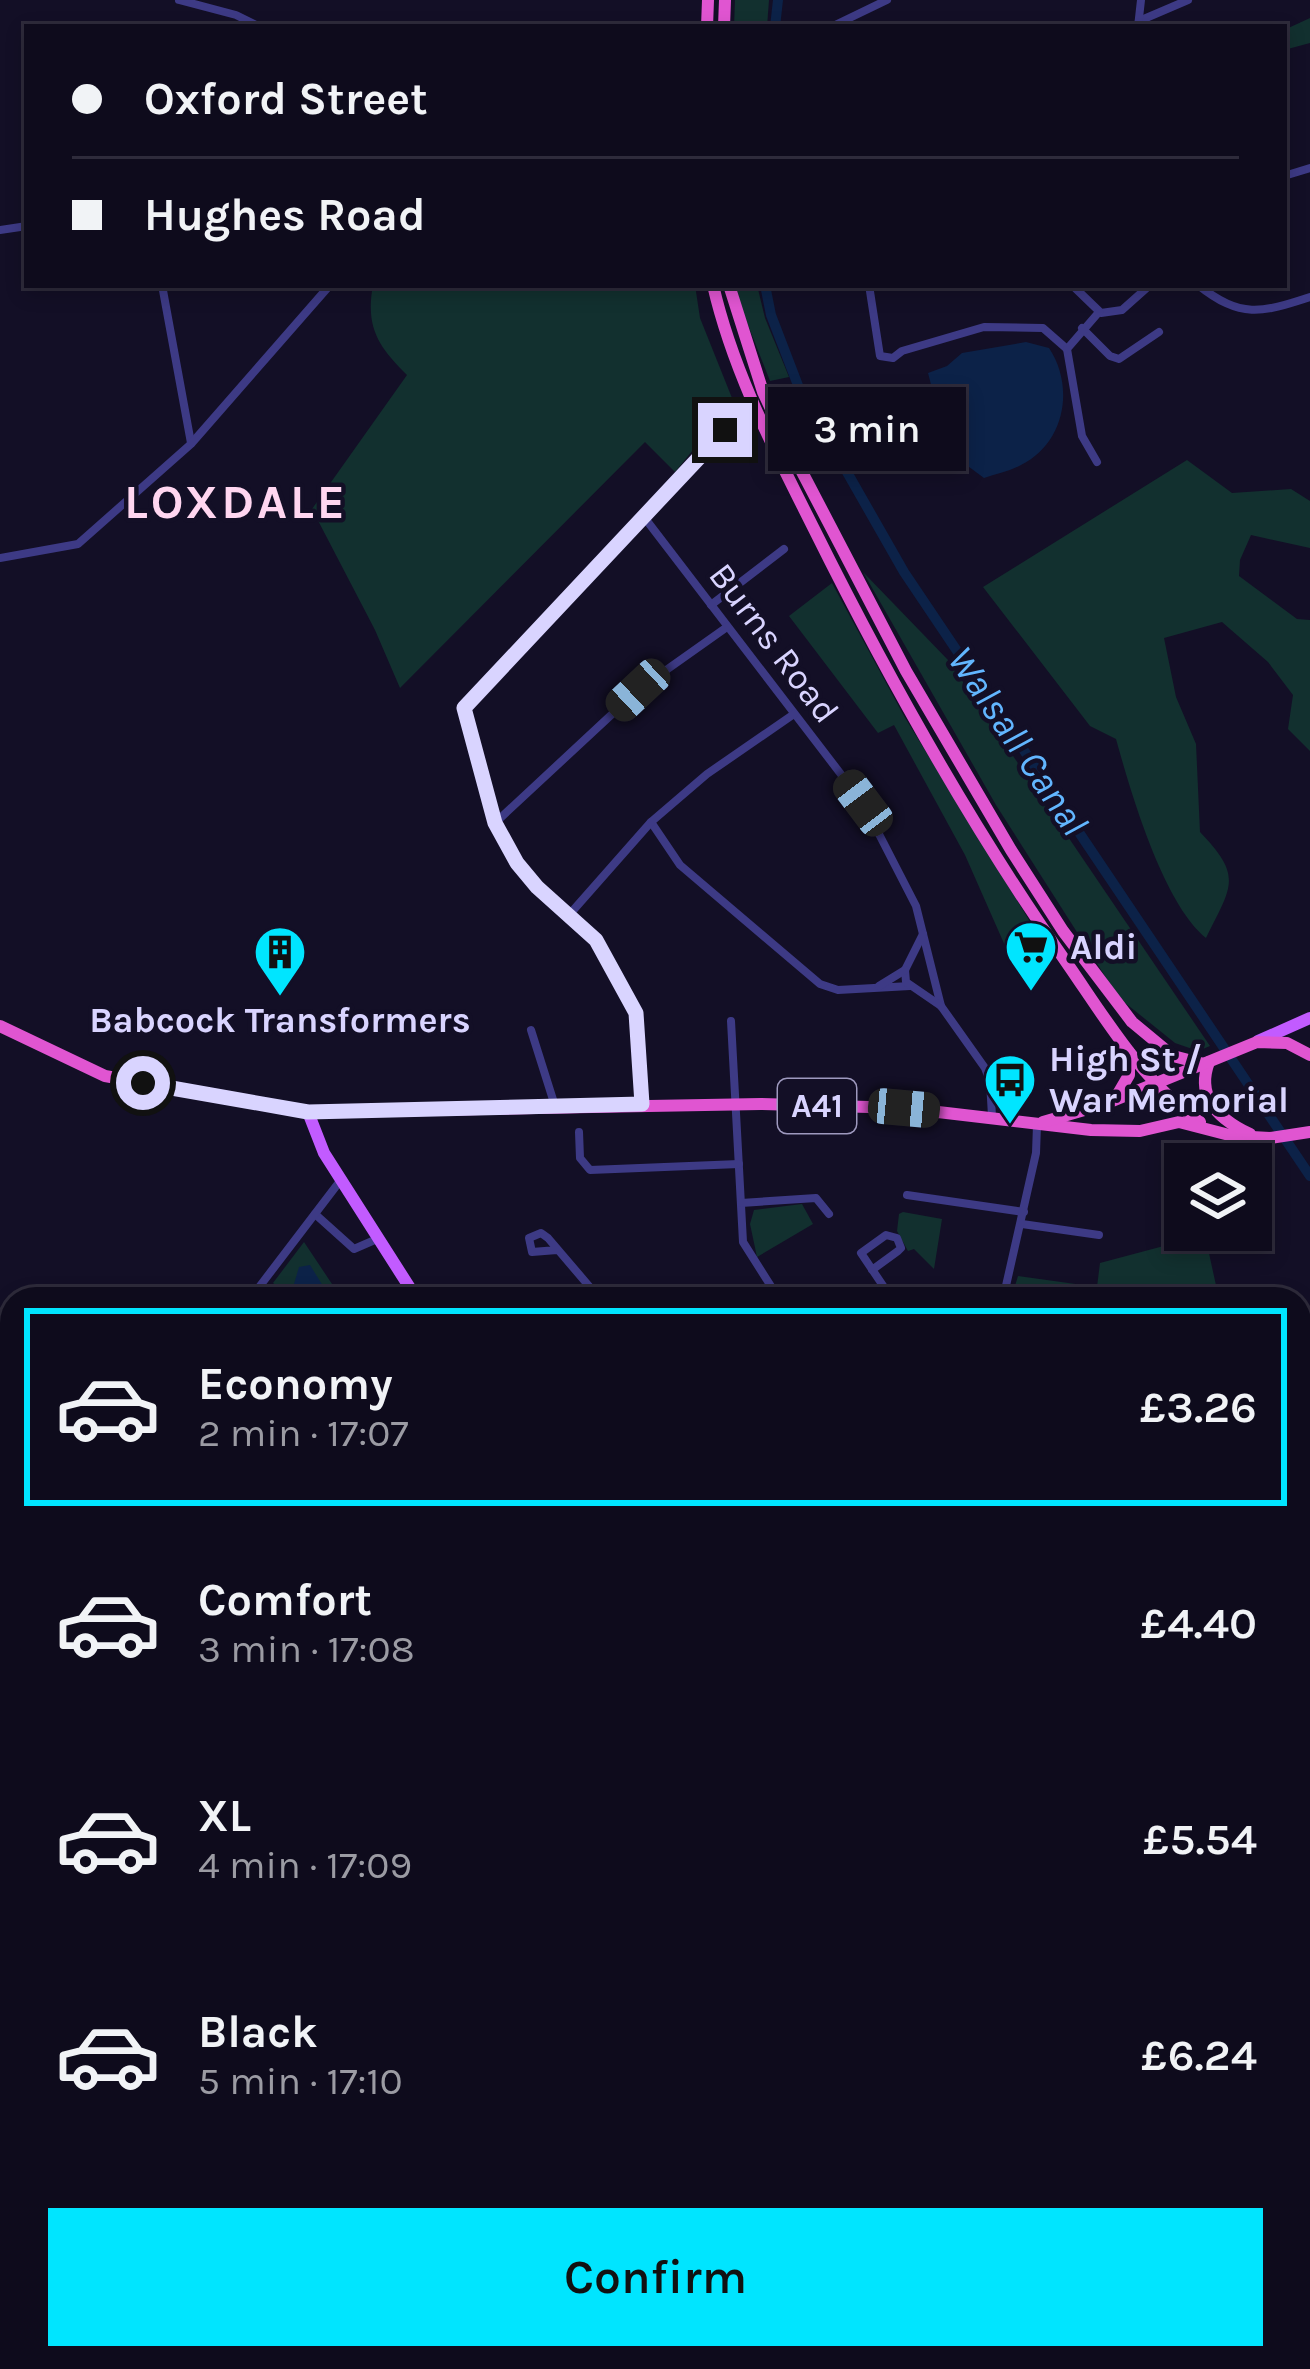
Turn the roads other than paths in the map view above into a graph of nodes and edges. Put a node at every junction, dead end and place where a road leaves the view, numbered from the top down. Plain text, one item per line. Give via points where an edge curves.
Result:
1 (179, 0) edge
2 (887, 0) edge
3 (1141, 0) edge
4 (1188, 0) edge
5 (254, 24) edge
6 (837, 24) edge
7 (1139, 24) edge
8 (163, 288) edge
9 (327, 288) edge
10 (713, 288) edge
11 (730, 288) edge
12 (869, 288) edge
13 (1075, 288) edge
14 (1147, 288) edge
15 (1203, 288) edge
16 (1310, 297) edge
17 (1099, 312) junction
18 (1082, 328) junction
19 (1159, 332) dead end
20 (1067, 349) junction
21 (725, 430) dead end
22 (191, 444) junction
23 (1097, 462) dead end
24 (644, 517) junction
25 (784, 549) dead end
26 (0, 558) edge
27 (711, 605) junction
28 (727, 627) junction
29 (794, 714) junction
30 (651, 822) junction
31 (495, 823) junction
32 (569, 916) junction
33 (924, 932) junction
34 (930, 963) junction
35 (908, 966) junction
36 (935, 977) junction
37 (878, 987) junction
38 (914, 988) junction
39 (941, 1006) junction
40 (1310, 1018) edge
41 (730, 1021) dead end
42 (0, 1026) edge
43 (531, 1030) dead end
44 (1257, 1042) junction
45 (1129, 1050) junction
46 (1310, 1055) edge
47 (1211, 1061) junction
48 (1156, 1084) junction
49 (1110, 1102) junction
50 (642, 1104) junction
51 (738, 1104) junction
52 (556, 1108) junction
53 (308, 1112) junction
54 (992, 1116) junction
55 (1040, 1122) junction
56 (1210, 1129) junction
57 (1114, 1131) junction
58 (579, 1132) dead end
59 (1306, 1134) edge
60 (1264, 1138) junction
61 (739, 1164) junction
62 (340, 1180) junction
63 (907, 1195) dead end
64 (741, 1203) junction
65 (1024, 1212) junction
66 (315, 1214) junction
67 (829, 1214) dead end
68 (1022, 1224) junction
69 (1099, 1235) dead end
70 (377, 1239) junction
71 (557, 1250) dead end
72 (872, 1270) junction
73 (261, 1286) edge
74 (409, 1287) edge
75 (589, 1287) edge
76 (771, 1287) edge
77 (884, 1287) edge
78 (1007, 1287) edge

1 - 5 street
2 - 6 street
3 - 7 street
4 - 7 street
8 - 22 street
9 - 22 street
10 - 45 highway via 757,414 886,668 991,848
11 - 47 highway via 788,445 1011,850 1132,1022 1173,1056
12 - 20 street via 880,356 984,327 1043,328
13 - 17 street
14 - 17 street via 1121,310
15 - 16 street via 1239,310
17 - 18 street
18 - 19 street via 1119,359
18 - 20 street
20 - 23 street via 1082,436
21 - 24 street
22 - 26 street via 78,544
24 - 27 street, Burns Road
24 - 31 street via 466,704
25 - 27 street
27 - 28 street, Burns Road
28 - 29 street, Burns Road
28 - 31 street via 638,690
29 - 30 street
29 - 33 street, Burns Road via 863,803
30 - 32 street
30 - 37 street via 680,866 809,977 838,990
31 - 32 street via 517,863
32 - 50 street via 596,940 636,1013
33 - 34 street, Burns Road
33 - 35 street
34 - 35 street
34 - 36 street
35 - 37 street
35 - 38 street
36 - 38 street via 929,987
36 - 39 street
37 - 38 street
38 - 39 street
39 - 54 street via 985,1068
40 - 44 main road
41 - 51 street
42 - 53 highway, A41 via 105,1076
43 - 52 street
44 - 46 highway via 1287,1043
44 - 47 highway, A41
45 - 48 highway
45 - 49 highway via 1129,1075
47 - 48 highway, A41
47 - 60 highway via 1204,1084 1212,1107
48 - 49 highway, A41
48 - 56 highway
49 - 55 highway, A41
49 - 57 highway via 1104,1117
50 - 51 highway, A41
50 - 52 highway, A41
51 - 54 highway, A41
51 - 61 street
52 - 53 highway, A41
53 - 62 main road
54 - 55 highway, A41
55 - 57 highway, A41
55 - 65 street
56 - 57 highway, A41 via 1179,1122
56 - 60 highway, A41
58 - 61 street via 580,1158 590,1171
59 - 60 highway, A41
61 - 64 street
62 - 66 street
62 - 70 main road
63 - 65 street
64 - 67 street via 816,1198
64 - 76 street via 748,1254
65 - 68 street
66 - 70 street via 354,1249
66 - 73 street
68 - 69 street
68 - 78 street
70 - 74 main road
71 - 75 street
72 - 72 street via 861,1253 886,1235 897,1238 898,1252
72 - 77 street

